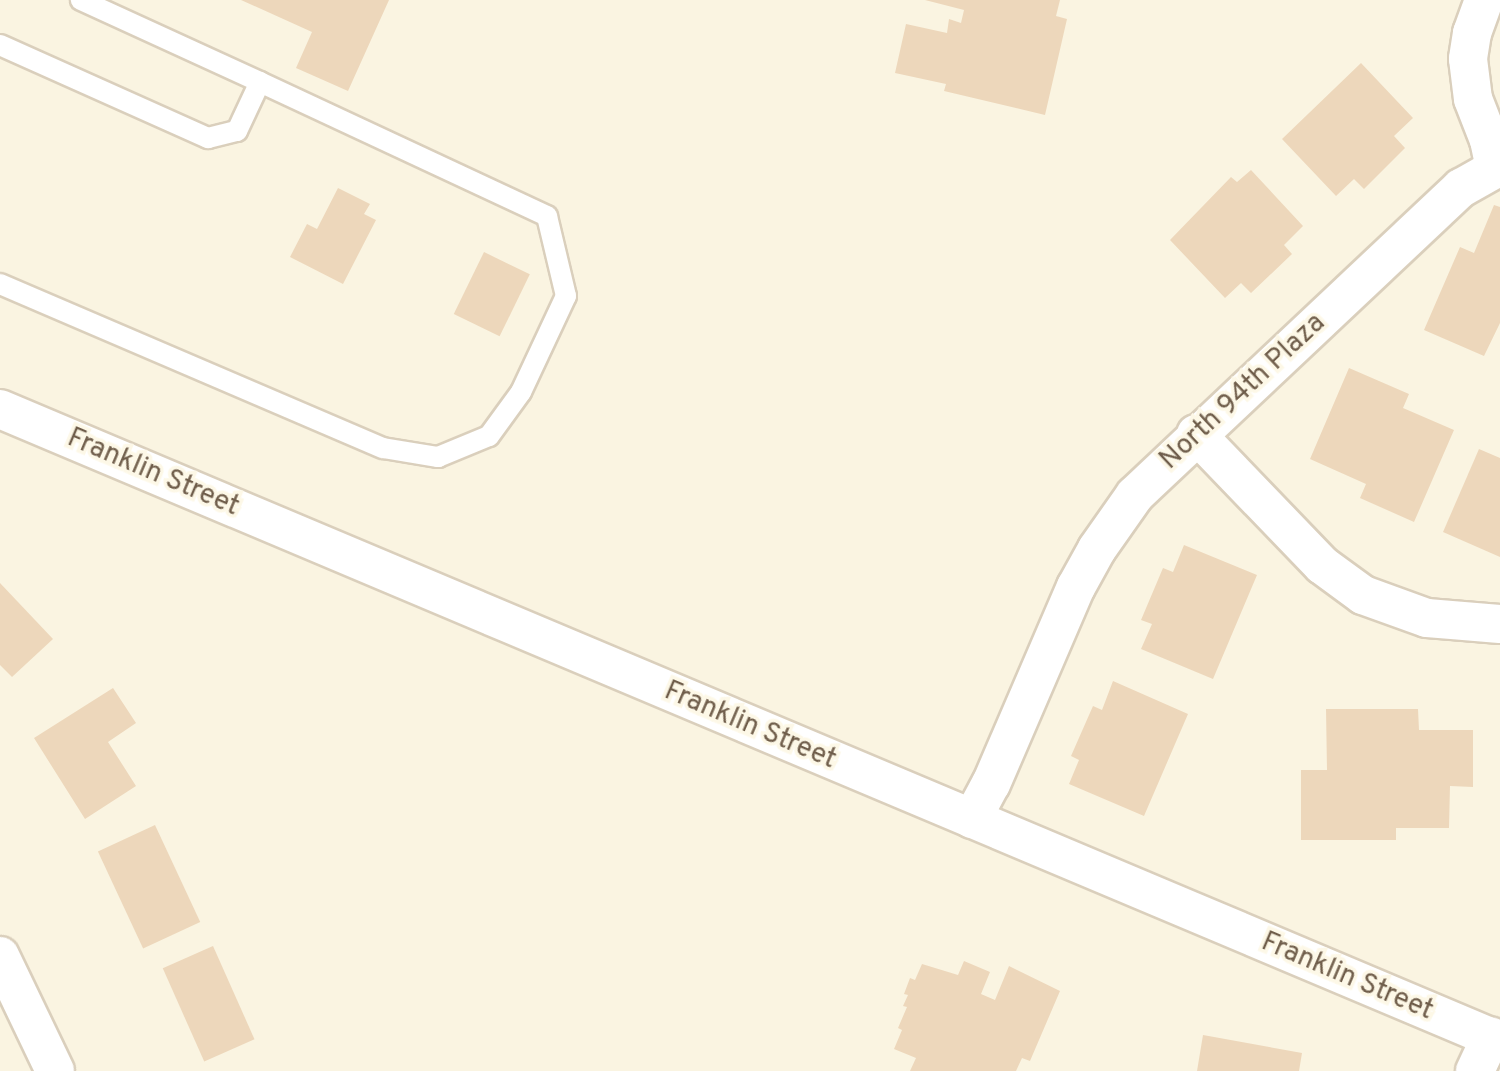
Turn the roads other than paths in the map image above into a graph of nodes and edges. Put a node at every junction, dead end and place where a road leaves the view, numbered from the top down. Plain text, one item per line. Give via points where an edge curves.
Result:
1 (81, 0) edge
2 (1484, 0) edge
3 (0, 45) edge
4 (260, 82) junction
5 (1498, 168) edge
6 (0, 284) edge
7 (0, 409) edge
8 (1196, 434) junction
9 (1500, 624) edge
10 (972, 819) junction
11 (0, 956) edge
12 (1489, 1050) edge
13 (55, 1071) edge

1 - 4 lane
2 - 5 street, North 94th Plaza via 1468,59 1473,99
3 - 4 lane via 208,138 237,131
4 - 6 lane via 547,216 566,296 521,392 489,436 438,457 383,448
5 - 8 street, North 94th Plaza via 1461,188
7 - 10 street, Franklin Street
8 - 9 street via 1322,565 1363,595 1427,618
8 - 10 street, North 94th Plaza via 1135,495 1097,549
10 - 12 street, Franklin Street
11 - 13 street

